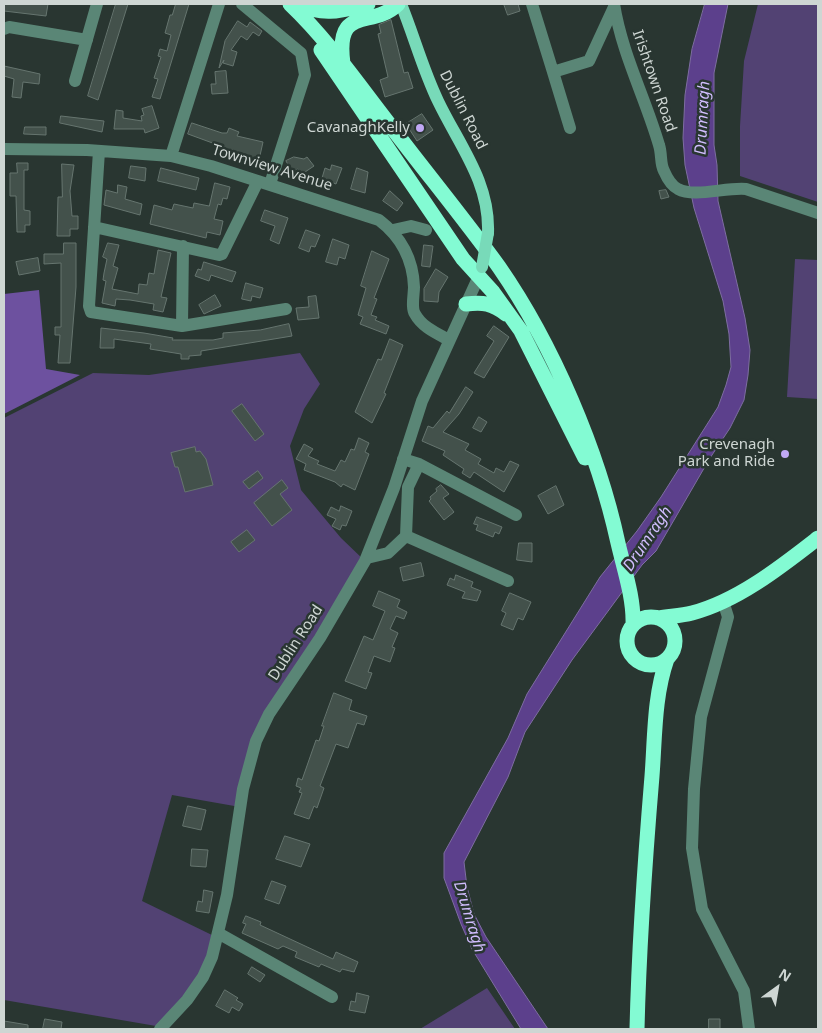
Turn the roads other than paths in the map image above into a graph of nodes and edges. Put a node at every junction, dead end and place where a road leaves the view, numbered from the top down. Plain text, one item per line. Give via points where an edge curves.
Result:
1 (97, 4) edge
2 (219, 4) edge
3 (242, 4) edge
4 (290, 4) edge
5 (368, 4) edge
6 (400, 4) edge
7 (532, 4) edge
8 (614, 5) edge
9 (302, 11) edge
10 (4, 29) edge
11 (87, 40) junction
12 (343, 65) junction
13 (553, 72) junction
14 (75, 81) dead end
15 (570, 128) dead end
16 (4, 149) edge
17 (99, 151) junction
18 (171, 156) junction
19 (264, 183) junction
20 (818, 213) edge
21 (94, 227) junction
22 (393, 230) junction
23 (426, 230) dead end
24 (183, 246) junction
25 (481, 272) junction
26 (466, 304) junction
27 (286, 309) dead end
28 (512, 318) junction
29 (182, 326) junction
30 (448, 340) junction
31 (403, 459) junction
32 (419, 464) junction
33 (608, 504) junction
34 (516, 515) dead end
35 (406, 536) junction
36 (818, 538) edge
37 (367, 558) junction
38 (508, 582) dead end
39 (723, 600) junction
40 (693, 613) junction
41 (645, 620) junction
42 (675, 638) junction
43 (667, 659) junction
44 (646, 665) junction
45 (659, 690) junction
46 (218, 933) junction
47 (332, 997) dead end
48 (160, 1029) edge
49 (637, 1029) edge
50 (749, 1029) edge

1 - 11 street
2 - 18 street
3 - 19 street via 301,53 304,75
4 - 9 highway
5 - 9 highway via 338,12 308,8
6 - 12 highway via 391,11 356,20 347,28 341,46
6 - 25 main road, Dublin Road, bridge via 438,101 478,178 487,205 488,233
7 - 13 street
8 - 13 street via 589,61
8 - 20 street, Irishtown Road via 625,54 659,146 663,170 677,189 688,193 733,188 760,193
9 - 12 highway
9 - 25 highway via 316,43 463,259
10 - 11 street via 9,27
11 - 14 street
12 - 33 highway via 513,289 570,398 595,459
13 - 15 street
16 - 17 street, Townview Avenue
17 - 18 street, Townview Avenue
17 - 21 street
18 - 19 street, Townview Avenue
19 - 22 street, Townview Avenue via 351,209 380,220
19 - 24 street via 222,254 214,255
21 - 24 street
21 - 29 street via 91,312
22 - 23 street via 411,226
22 - 30 street, Townview Avenue via 410,262 414,312 425,327
24 - 29 street
25 - 26 street, Dublin Road
25 - 28 highway
26 - 28 highway via 494,304
26 - 30 street, Dublin Road
27 - 29 street
28 - 33 highway
30 - 31 street, Dublin Road
31 - 32 street
31 - 37 street, Dublin Road
32 - 34 street
32 - 35 street via 408,487
33 - 41 highway via 630,600
35 - 37 street via 388,553
35 - 38 street
36 - 39 highway via 782,567
37 - 46 street, Dublin Road via 256,741 243,789
39 - 40 highway
39 - 50 street via 728,617 701,717 692,848 702,909 744,991
40 - 41 highway
40 - 42 highway
41 - 42 highway via 671,627
41 - 44 highway via 628,632 628,648 633,657
42 - 43 highway via 674,650
43 - 44 highway
43 - 45 highway
44 - 45 highway
45 - 49 highway via 639,956
46 - 47 street
46 - 48 street, Dublin Road via 203,977

